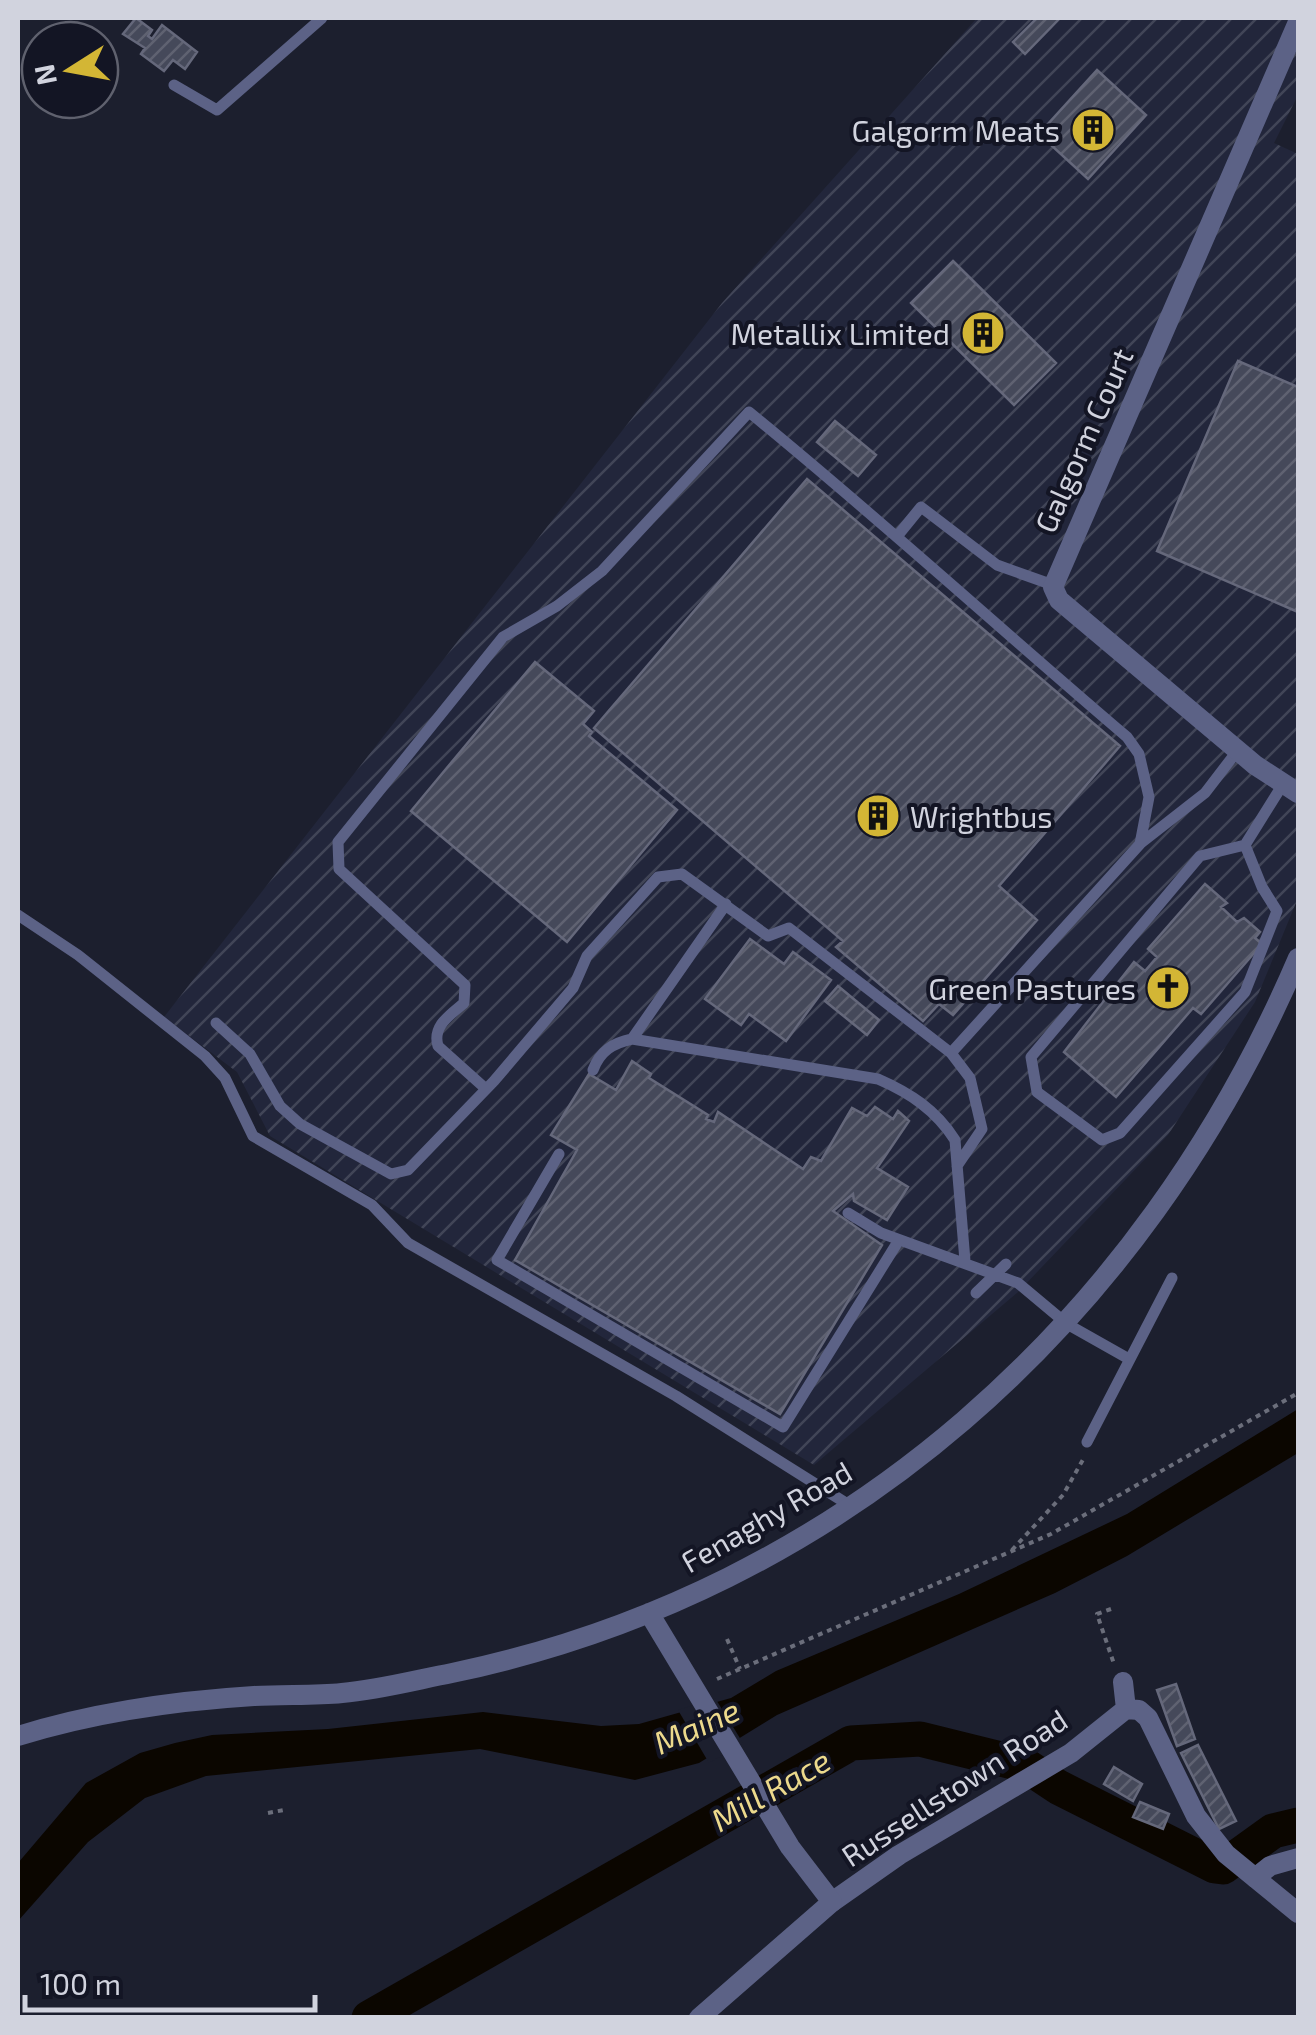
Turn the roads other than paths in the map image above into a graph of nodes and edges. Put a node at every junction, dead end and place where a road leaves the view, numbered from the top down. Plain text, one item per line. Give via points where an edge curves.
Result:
1 (322, 18) edge
2 (1298, 22) edge
3 (1293, 51) edge
4 (174, 85) dead end
5 (898, 534) junction
6 (1054, 585) junction
7 (1238, 750) junction
8 (1290, 788) edge
9 (1140, 844) junction
10 (1245, 845) junction
11 (726, 904) junction
12 (18, 915) edge
13 (1298, 958) edge
14 (216, 1023) dead end
15 (632, 1039) junction
16 (951, 1053) junction
17 (594, 1070) dead end
18 (486, 1089) junction
19 (559, 1154) dead end
20 (957, 1166) junction
21 (848, 1213) dead end
22 (899, 1240) junction
23 (965, 1261) junction
24 (1006, 1264) dead end
25 (995, 1274) junction
26 (1172, 1278) dead end
27 (976, 1292) dead end
28 (1067, 1324) junction
29 (1130, 1360) junction
30 (1087, 1442) road end
31 (849, 1506) junction
32 (649, 1612) junction
33 (1124, 1682) road end
34 (1126, 1709) junction
35 (18, 1736) edge
36 (1298, 1858) edge
37 (1240, 1865) junction
38 (832, 1902) junction
39 (1298, 1912) edge
40 (706, 2015) edge

1 - 4 lane via 217,110
2 - 3 street, Galgorm Court
3 - 6 street, Galgorm Court
5 - 6 lane via 921,507 998,565
5 - 9 lane via 1128,738 1149,796
5 - 18 lane via 749,412 602,570 503,637 338,842 340,869 466,985 464,1003 435,1036
6 - 7 street via 1060,600
7 - 8 street
7 - 9 lane via 1205,793
8 - 10 lane
9 - 16 lane
10 - 10 lane via 1200,856 1031,1057 1037,1092 1102,1140 1120,1133 1245,992 1277,911
11 - 15 lane
11 - 16 lane via 768,936 789,928
11 - 18 lane via 682,874 658,876
12 - 31 lane via 205,1056 226,1078 253,1136 372,1205 408,1243 676,1396
13 - 28 street, Fenaghy Road via 1259,1049 1210,1136 1156,1216
14 - 18 lane via 250,1054 280,1106 300,1124 391,1174 408,1170
15 - 17 lane via 614,1043
15 - 20 lane via 878,1079 906,1091 945,1124 955,1140
16 - 20 lane via 970,1078 982,1129
19 - 22 lane via 497,1260 783,1427
20 - 23 lane
21 - 22 lane
22 - 23 lane
23 - 25 lane
24 - 25 lane
25 - 27 lane
25 - 28 lane via 1018,1283
26 - 29 lane
28 - 29 lane
28 - 31 street, Fenaghy Road via 984,1405
29 - 30 lane
31 - 32 street, Fenaghy Road via 725,1579
32 - 35 street, Fenaghy Road via 569,1644 454,1672 342,1693 164,1702
32 - 38 street via 766,1808
33 - 34 street
34 - 37 street via 1148,1718 1196,1816
34 - 38 street, Russellstown Road via 1050,1766
36 - 37 street
37 - 39 street
38 - 40 street, Russellstown Road

